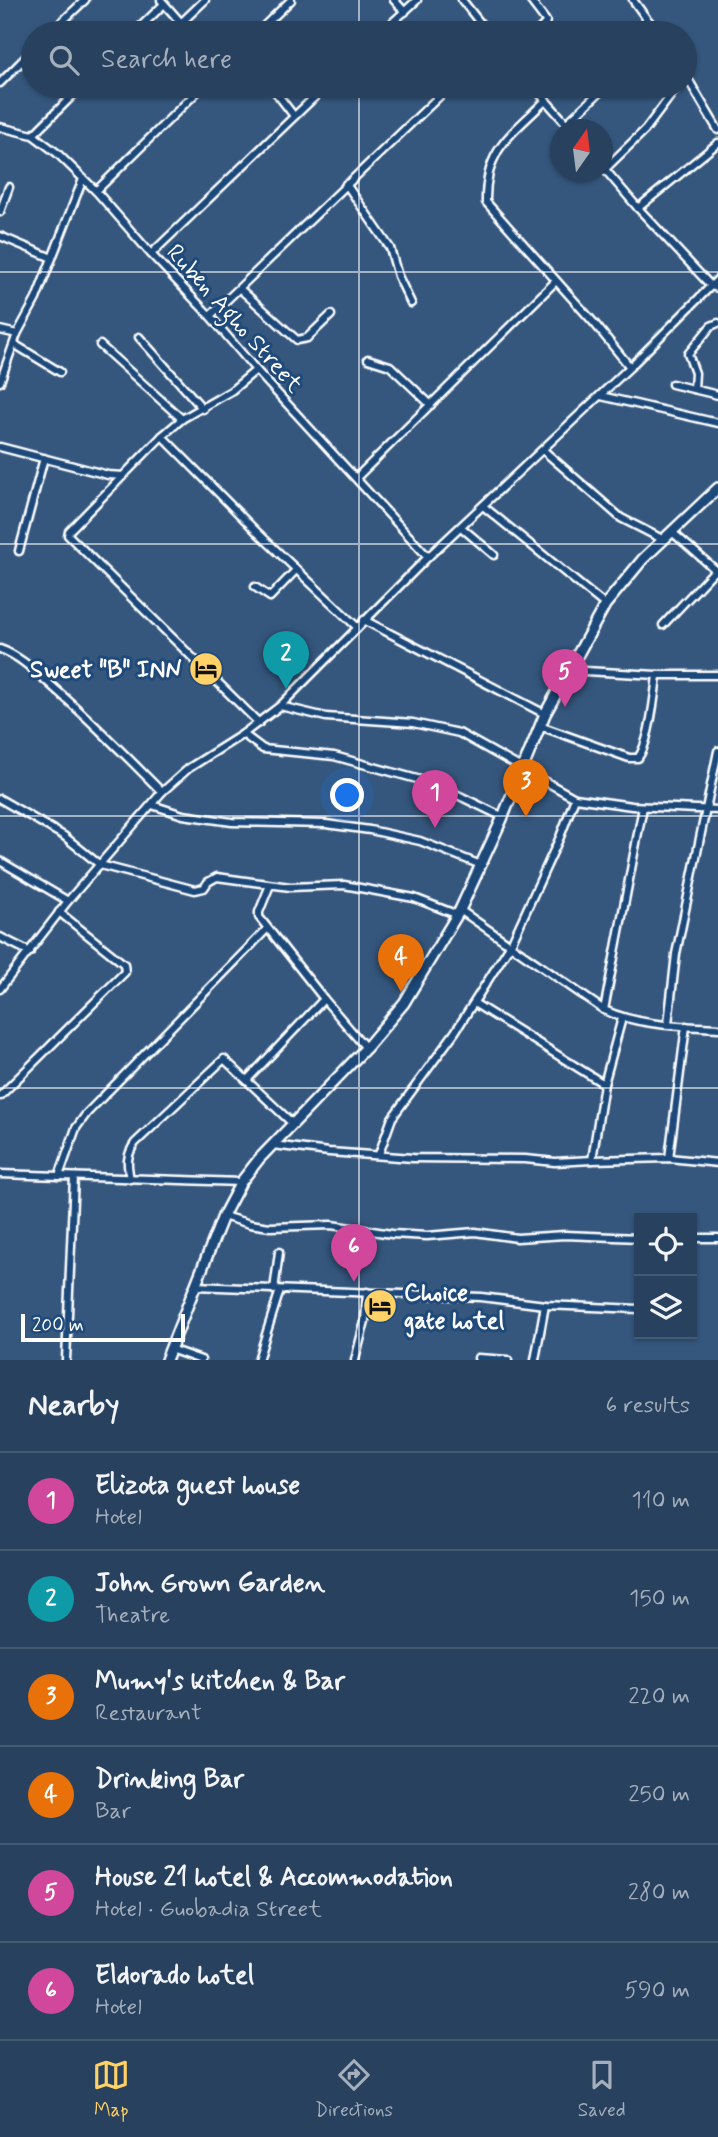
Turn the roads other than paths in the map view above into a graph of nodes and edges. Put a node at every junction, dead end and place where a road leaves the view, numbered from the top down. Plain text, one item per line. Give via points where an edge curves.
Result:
1 (85, 0) edge
2 (205, 0) edge
3 (291, 0) edge
4 (394, 0) edge
5 (417, 0) edge
6 (462, 0) edge
7 (530, 0) edge
8 (633, 0) edge
9 (163, 2) edge
10 (405, 12) junction
11 (63, 21) edge
12 (145, 21) edge
13 (179, 21) edge
14 (183, 21) edge
15 (269, 21) edge
16 (395, 21) edge
17 (479, 21) edge
18 (546, 21) edge
19 (648, 21) edge
20 (21, 62) edge
21 (0, 83) edge
22 (697, 95) edge
23 (70, 98) edge
24 (191, 98) edge
25 (280, 98) edge
26 (313, 98) edge
27 (437, 98) edge
28 (593, 98) edge
29 (669, 98) edge
30 (546, 100) joint
31 (294, 116) junction
32 (564, 119) edge
33 (570, 119) edge
34 (0, 127) edge
35 (718, 130) edge
36 (33, 135) junction
37 (718, 143) edge
38 (613, 159) edge
39 (613, 178) edge
40 (83, 179) junction
41 (346, 184) junction
42 (9, 187) dead end
43 (96, 191) junction
44 (638, 208) junction
45 (0, 212) edge
46 (0, 236) edge
47 (150, 254) junction
48 (52, 258) junction
49 (718, 279) edge
50 (556, 281) junction
51 (715, 287) edge
52 (240, 289) junction
53 (411, 303) dead end
54 (331, 315) dead end
55 (210, 316) junction
56 (718, 323) edge
57 (0, 330) edge
58 (17, 334) junction
59 (139, 337) dead end
60 (14, 344) junction
61 (100, 345) dead end
62 (368, 359) dead end
63 (630, 367) junction
64 (256, 370) junction
65 (60, 372) dead end
66 (0, 382) edge
67 (671, 384) dead end
68 (694, 389) junction
69 (718, 395) edge
70 (601, 396) junction
71 (431, 405) junction
72 (203, 409) junction
73 (182, 419) junction
74 (718, 423) edge
75 (162, 436) junction
76 (0, 447) edge
77 (543, 450) junction
78 (44, 458) junction
79 (123, 476) junction
80 (356, 478) junction
81 (718, 488) edge
82 (483, 506) junction
83 (460, 527) junction
84 (673, 532) junction
85 (664, 540) junction
86 (19, 551) dead end
87 (494, 555) dead end
88 (428, 557) junction
89 (296, 570) junction
90 (717, 571) edge
91 (255, 587) dead end
92 (605, 605) junction
93 (364, 620) junction
94 (663, 625) dead end
95 (357, 627) junction
96 (0, 649) edge
97 (567, 670) junction
98 (657, 675) junction
99 (718, 675) edge
100 (280, 706) junction
101 (545, 714) junction
102 (258, 723) junction
103 (540, 726) junction
104 (243, 734) junction
105 (718, 751) edge
106 (523, 768) junction
107 (162, 792) junction
108 (575, 798) junction
109 (0, 799) edge
110 (152, 806) junction
111 (643, 807) junction
112 (706, 810) junction
113 (718, 810) edge
114 (503, 817) junction
115 (0, 861) edge
116 (100, 865) junction
117 (481, 865) junction
118 (270, 885) junction
119 (68, 901) junction
120 (59, 912) junction
121 (459, 912) junction
122 (267, 929) junction
123 (0, 937) edge
124 (512, 944) junction
125 (30, 952) junction
126 (0, 989) edge
127 (324, 999) junction
128 (474, 1003) junction
129 (604, 1010) junction
130 (622, 1018) junction
131 (668, 1024) junction
132 (686, 1026) junction
133 (718, 1028) edge
134 (366, 1048) junction
135 (247, 1080) junction
136 (604, 1084) junction
137 (0, 1096) edge
138 (293, 1124) junction
139 (273, 1145) junction
140 (379, 1154) junction
141 (669, 1158) junction
142 (592, 1160) junction
143 (718, 1163) edge
144 (0, 1174) edge
145 (59, 1176) junction
146 (74, 1177) junction
147 (130, 1178) junction
148 (241, 1182) junction
149 (223, 1216) junction
150 (634, 1238) edge
151 (697, 1238) edge
152 (718, 1238) edge
153 (279, 1252) dead end
154 (194, 1286) junction
155 (277, 1290) junction
156 (367, 1292) junction
157 (545, 1305) junction
158 (634, 1309) edge
159 (170, 1349) junction
160 (478, 1358) dead end
161 (66, 1360) edge
162 (166, 1360) edge
163 (201, 1360) edge
164 (258, 1360) edge
165 (355, 1360) edge
166 (508, 1360) edge
167 (534, 1360) edge

1 - 11 street
2 - 14 street
3 - 15 street
4 - 10 street
5 - 10 street
6 - 17 street
7 - 18 street
8 - 19 street
9 - 12 street
9 - 13 street
10 - 16 street
20 - 21 street
22 - 35 street
23 - 36 street
24 - 43 street
25 - 31 street
26 - 31 street
27 - 41 street
28 - 33 street
29 - 38 street via 645,130
30 - 32 street
30 - 50 street via 495,152 488,167 485,202
31 - 47 street
34 - 36 street, Ruben Agho Street
36 - 40 street, Ruben Agho Street
37 - 44 street
39 - 44 street
40 - 43 street, Ruben Agho Street
40 - 48 street
41 - 52 street
41 - 53 street via 390,248
42 - 45 street
43 - 47 street, Ruben Agho Street
44 - 51 street
46 - 48 street
47 - 55 street, Ruben Agho Street
48 - 58 street
49 - 51 street
50 - 63 street
50 - 71 street
51 - 63 street
52 - 54 street via 297,340 307,338
52 - 55 street
55 - 64 street, Ruben Agho Street
56 - 68 street via 688,354 695,373
57 - 58 street
58 - 60 street
59 - 72 street
60 - 65 street
60 - 66 street
61 - 73 street
62 - 71 street via 390,366
63 - 70 street
64 - 72 street
64 - 80 street, Ruben Agho Street
67 - 68 street
68 - 69 street
70 - 74 street
70 - 77 street
71 - 80 street
72 - 73 street
73 - 75 street
75 - 79 street
75 - 89 street
76 - 78 street
77 - 82 street
77 - 85 street via 621,518
78 - 79 street
78 - 86 street
79 - 102 street via 69,531 69,538
80 - 88 street, Ruben Agho Street
81 - 84 street
82 - 83 street
82 - 92 street
83 - 87 street
83 - 88 street
84 - 85 street
84 - 90 street
85 - 92 street
88 - 93 street
89 - 91 street via 270,597
89 - 95 street
90 - 94 street
92 - 97 street
93 - 95 street
93 - 101 street
95 - 100 street
96 - 107 street via 34,670 87,716
97 - 98 street
97 - 101 street
98 - 99 street
98 - 103 street via 638,758
100 - 102 street
100 - 106 street via 326,717 384,719 440,728 459,733
101 - 103 street
102 - 104 street
103 - 106 street
104 - 107 street via 189,768
104 - 114 street via 263,749 334,756 435,784
105 - 112 street
106 - 108 street
106 - 114 street
107 - 110 street
108 - 111 street
108 - 124 street
109 - 116 street via 34,816
110 - 116 street
110 - 117 street via 232,822 370,830 420,841
111 - 112 street
111 - 129 street
112 - 113 street
112 - 131 street via 676,954
114 - 117 street
115 - 119 street
116 - 118 street via 195,890 216,877
116 - 119 street
117 - 121 street
118 - 121 street via 344,885
118 - 122 street via 259,912
119 - 120 street
120 - 125 street
120 - 137 street via 124,964 125,972
121 - 124 street
121 - 134 street via 404,1003
122 - 127 street
122 - 145 street via 88,1113 76,1128
123 - 125 street
124 - 128 street
124 - 129 street
125 - 126 street
127 - 134 street
127 - 135 street
128 - 136 street
128 - 140 street via 392,1118
129 - 130 street
130 - 131 street
130 - 136 street
131 - 132 street
132 - 133 street
132 - 141 street
134 - 138 street
135 - 138 street
135 - 147 street via 228,1061 220,1062 135,1143 127,1162
136 - 142 street
138 - 139 street
139 - 140 street
139 - 148 street
140 - 142 street
141 - 142 street
141 - 143 street
144 - 145 street
145 - 146 street
146 - 147 street
146 - 161 street
147 - 148 street
148 - 149 street
149 - 150 street via 270,1227 331,1224 427,1236 475,1232
149 - 154 street
151 - 152 street
153 - 155 street
154 - 155 street
154 - 159 street
155 - 156 street
155 - 164 street
156 - 157 street
156 - 165 street
157 - 158 street
157 - 167 street
159 - 162 street
159 - 163 street
160 - 166 street

